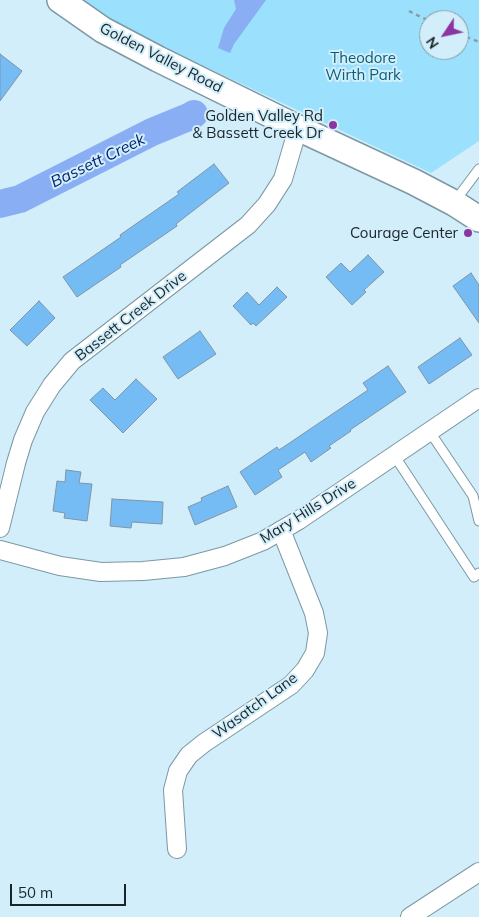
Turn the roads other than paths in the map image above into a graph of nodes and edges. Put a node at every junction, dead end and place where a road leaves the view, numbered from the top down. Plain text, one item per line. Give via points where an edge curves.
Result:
1 (60, 0) edge
2 (298, 128) junction
3 (479, 170) edge
4 (454, 203) junction
5 (479, 219) edge
6 (479, 398) edge
7 (430, 432) junction
8 (394, 455) junction
9 (479, 521) edge
10 (0, 528) edge
11 (281, 530) junction
12 (0, 550) edge
13 (479, 573) edge
14 (177, 849) dead end
15 (479, 872) edge
16 (410, 917) edge

1 - 2 street, Golden Valley Road via 111,34
2 - 4 street, Golden Valley Road
2 - 10 street, Bassett Creek Drive via 282,179 268,204 248,225 72,361 52,385 23,440
3 - 4 lane
4 - 5 street, Golden Valley Road
6 - 7 street, Mary Hills Drive
7 - 8 street, Mary Hills Drive
7 - 9 lane via 473,496
8 - 11 street, Mary Hills Drive
8 - 13 lane via 474,577
11 - 12 street, Mary Hills Drive via 225,556 184,567 143,571 101,572 60,566
11 - 14 street, Wasatch Lane via 314,613 318,633 315,653 291,685 189,755 178,771 173,790
15 - 16 street

